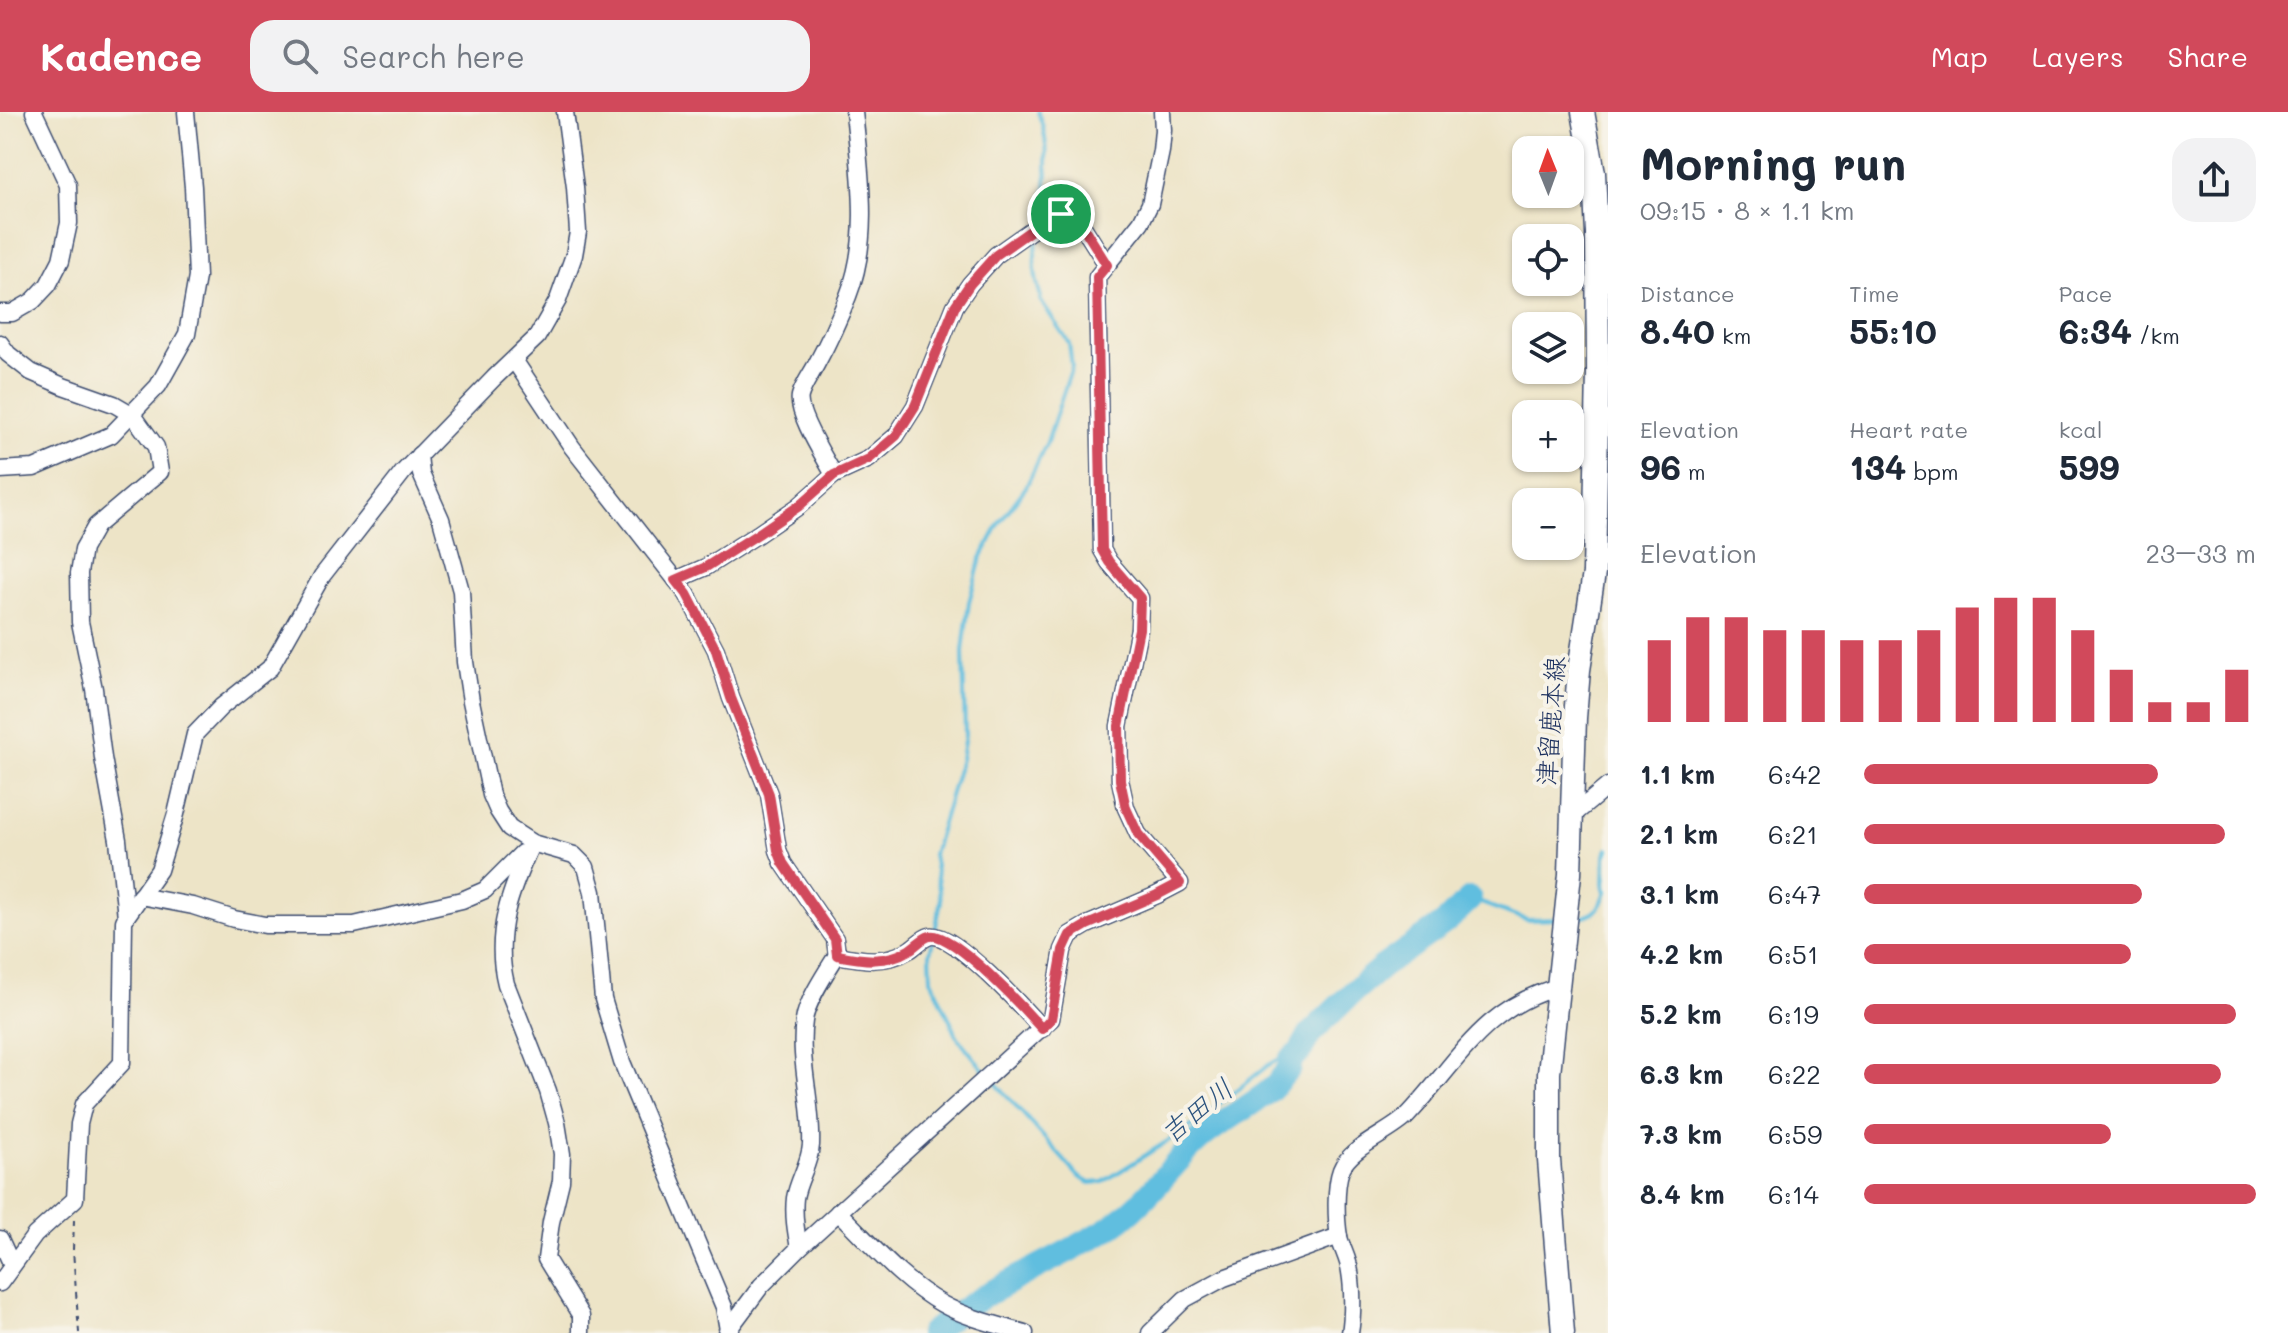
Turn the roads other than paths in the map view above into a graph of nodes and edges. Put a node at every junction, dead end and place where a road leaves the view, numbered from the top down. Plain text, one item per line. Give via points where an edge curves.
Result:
1 (34, 112) edge
2 (186, 112) edge
3 (565, 112) edge
4 (854, 112) edge
5 (1162, 112) edge
6 (1583, 112) edge
7 (1107, 265) junction
8 (0, 313) edge
9 (0, 343) edge
10 (514, 360) junction
11 (131, 414) junction
12 (419, 455) junction
13 (0, 470) edge
14 (834, 475) junction
15 (676, 580) junction
16 (1608, 786) edge
17 (1572, 816) junction
18 (532, 843) junction
19 (140, 896) junction
20 (126, 917) junction
21 (837, 955) junction
22 (1558, 987) junction
23 (1042, 1029) junction
24 (838, 1212) junction
25 (1339, 1236) junction
26 (0, 1239) edge
27 (799, 1248) junction
28 (12, 1265) junction
29 (0, 1283) edge
30 (727, 1332) edge
31 (581, 1333) edge
32 (1025, 1333) edge
33 (1150, 1333) edge
34 (1350, 1333) edge
35 (1563, 1333) edge

1 - 8 street via 68,185 69,223 61,260 48,285 33,301 12,313
2 - 11 street via 197,277 187,334 158,386
3 - 10 street via 578,232 574,255 537,337
4 - 14 street via 861,248 850,292 799,398
5 - 7 street via 1161,151 1150,204
6 - 17 main road, 津留鹿本線 via 1594,173 1598,371 1594,573 1576,706
7 - 14 street via 1075,214 1040,224 996,255 955,306 915,406 896,436 869,459
7 - 23 street via 1097,277 1102,550 1140,598 1139,629 1119,726 1120,780 1138,834 1180,883 1070,935 1051,1019
9 - 11 street via 31,372
10 - 12 street
10 - 15 street via 572,447
11 - 13 street via 111,435 34,468
11 - 20 street via 156,447 160,472 96,526 83,549 79,573 80,622
12 - 18 street via 461,591 467,675 491,795 509,828
12 - 19 street via 322,576 270,668 195,734 159,870
14 - 15 street via 758,534
15 - 21 street via 716,650 769,794 783,863 835,939
16 - 17 street
17 - 22 main road, 津留鹿本線
18 - 19 street via 485,890 354,925 265,925
18 - 30 street via 574,855 586,867 603,999 618,1049 724,1307
18 - 31 street via 501,931 501,967 557,1123 561,1181 546,1259 581,1316
19 - 20 street
20 - 28 street via 122,1063 84,1104 75,1199 35,1235
21 - 23 street via 886,959 928,936 940,936 1005,989
21 - 27 street via 804,1019 811,1148 795,1198
22 - 25 street via 1536,993 1487,1024 1405,1118 1353,1155 1342,1168 1337,1191
22 - 35 main road, 津留鹿本線 via 1549,1073 1549,1160
23 - 24 street
24 - 27 street
24 - 32 street via 907,1279 943,1305
25 - 33 street via 1224,1278 1185,1299
25 - 34 street via 1350,1270
26 - 28 street
27 - 30 street via 761,1286
28 - 29 street

